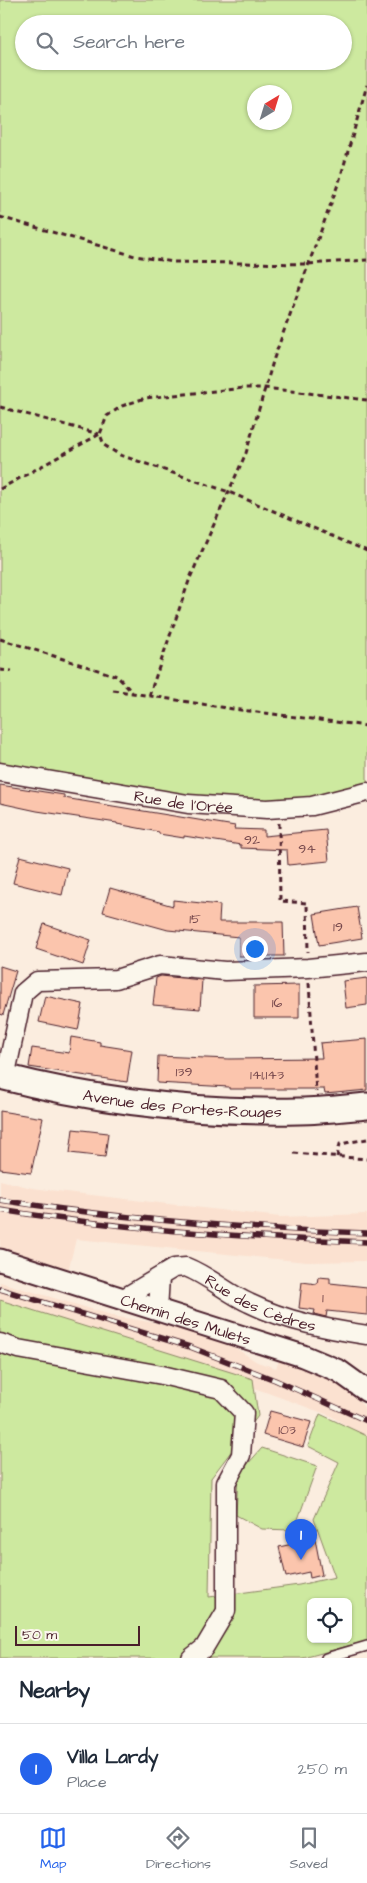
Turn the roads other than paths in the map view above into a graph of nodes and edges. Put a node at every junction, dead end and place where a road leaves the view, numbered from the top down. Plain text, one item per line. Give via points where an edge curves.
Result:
1 (0, 772) edge
2 (367, 792) edge
3 (367, 962) edge
4 (3, 1077) edge
5 (367, 1106) edge
6 (0, 1260) edge
7 (160, 1278) junction
8 (122, 1299) junction
9 (158, 1310) junction
10 (367, 1335) edge
11 (0, 1343) edge
12 (367, 1391) edge
13 (367, 1646) edge
14 (191, 1658) edge
15 (326, 1658) edge

1 - 2 street, Rue de l'Orée via 188,804 267,810 312,806
3 - 4 street via 225,971 160,965 116,979 37,981 23,993
4 - 5 main road, Avenue des Portes-Rouges via 68,1092 208,1110 299,1112
6 - 8 street, Chemin des Mulets
7 - 8 street, Rue des Cèdres
7 - 9 street
7 - 10 street, Rue des Cèdres via 174,1268 186,1268 268,1312 316,1326
8 - 9 street, Chemin des Mulets
9 - 12 street, Chemin des Mulets via 326,1364
11 - 14 street via 221,1389 244,1413 241,1455 226,1483 226,1611 204,1648
13 - 15 lane

